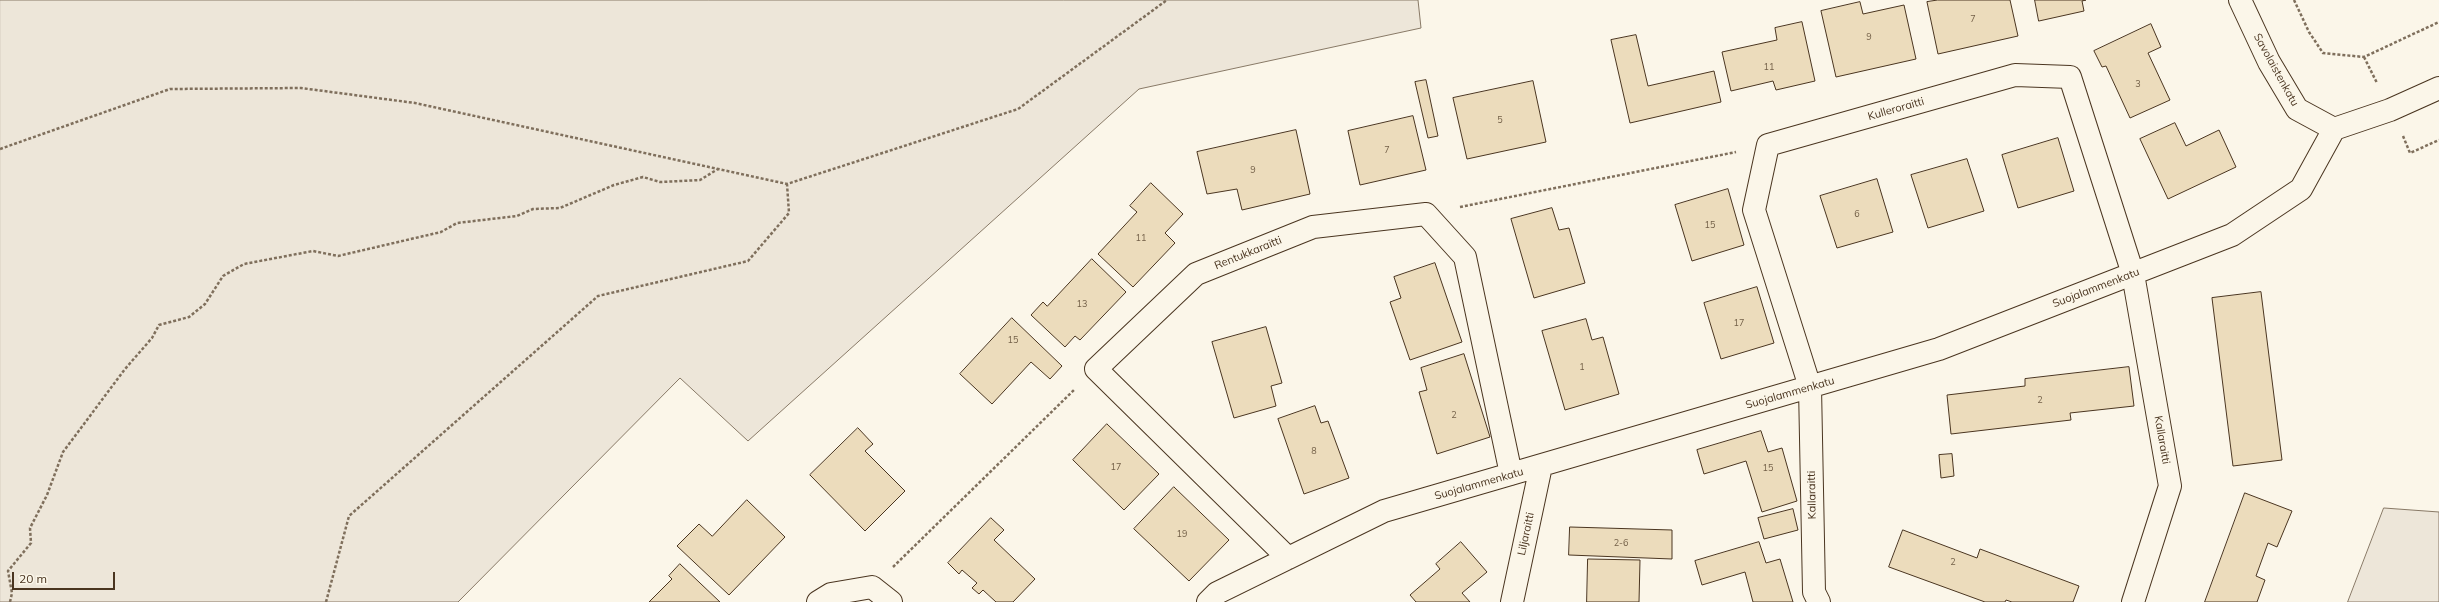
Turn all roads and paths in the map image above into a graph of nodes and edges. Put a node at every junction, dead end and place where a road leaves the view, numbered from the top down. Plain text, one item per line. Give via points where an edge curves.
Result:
1 (1167, 0) edge
2 (2240, 0) edge
3 (2294, 0) edge
4 (2439, 22) edge
5 (2439, 88) edge
6 (2334, 129) junction
7 (1768, 145) junction
8 (0, 149) edge
9 (718, 169) junction
10 (787, 184) junction
11 (1426, 214) junction
12 (2133, 274) junction
13 (1096, 369) junction
14 (1810, 387) junction
15 (1541, 466) junction
16 (1511, 474) junction
17 (1288, 558) junction
18 (872, 587) junction
19 (10, 602) edge
20 (326, 602) edge
21 (818, 602) edge
22 (891, 602) edge
23 (1208, 602) edge
24 (1512, 602) edge
25 (1819, 602) edge
26 (2133, 602) edge

1 - 10 path via 1018,109
2 - 6 street, Savolaistenkatu via 2269,62 2297,109
3 - 4 path via 2309,32 2323,53 2364,57
5 - 6 street via 2390,110
6 - 12 street, Suojalammenkatu via 2301,189 2232,234
7 - 11 path
7 - 12 street, Kulleroraitti via 2015,75 2070,77
7 - 14 street via 1754,210
8 - 9 path via 170,89 301,88 415,103
9 - 10 path
9 - 19 path via 700,180 660,182 643,177 614,185 560,208 533,209 517,216 457,223 441,232 338,256 313,250 244,264 223,276 205,304 189,317 159,324 152,338 124,369 63,452 47,495 30,528 31,544 8,571 12,593
10 - 20 path via 789,212 748,262 598,296 349,516
11 - 13 street, Rentukkaraitti via 1313,227 1196,274
11 - 16 street via 1465,257
12 - 14 street, Suojalammenkatu via 1939,350
12 - 26 street, Kallaraitti via 2170,486
13 - 17 street
13 - 18 path
14 - 15 street, Suojalammenkatu
14 - 25 street, Kallaraitti via 1814,592
15 - 16 street, Suojalammenkatu
15 - 24 street, Liljaraitti
16 - 17 street, Suojalammenkatu via 1384,511
17 - 23 street, Suojalammenkatu via 1217,593
18 - 21 street via 830,594
18 - 22 street

